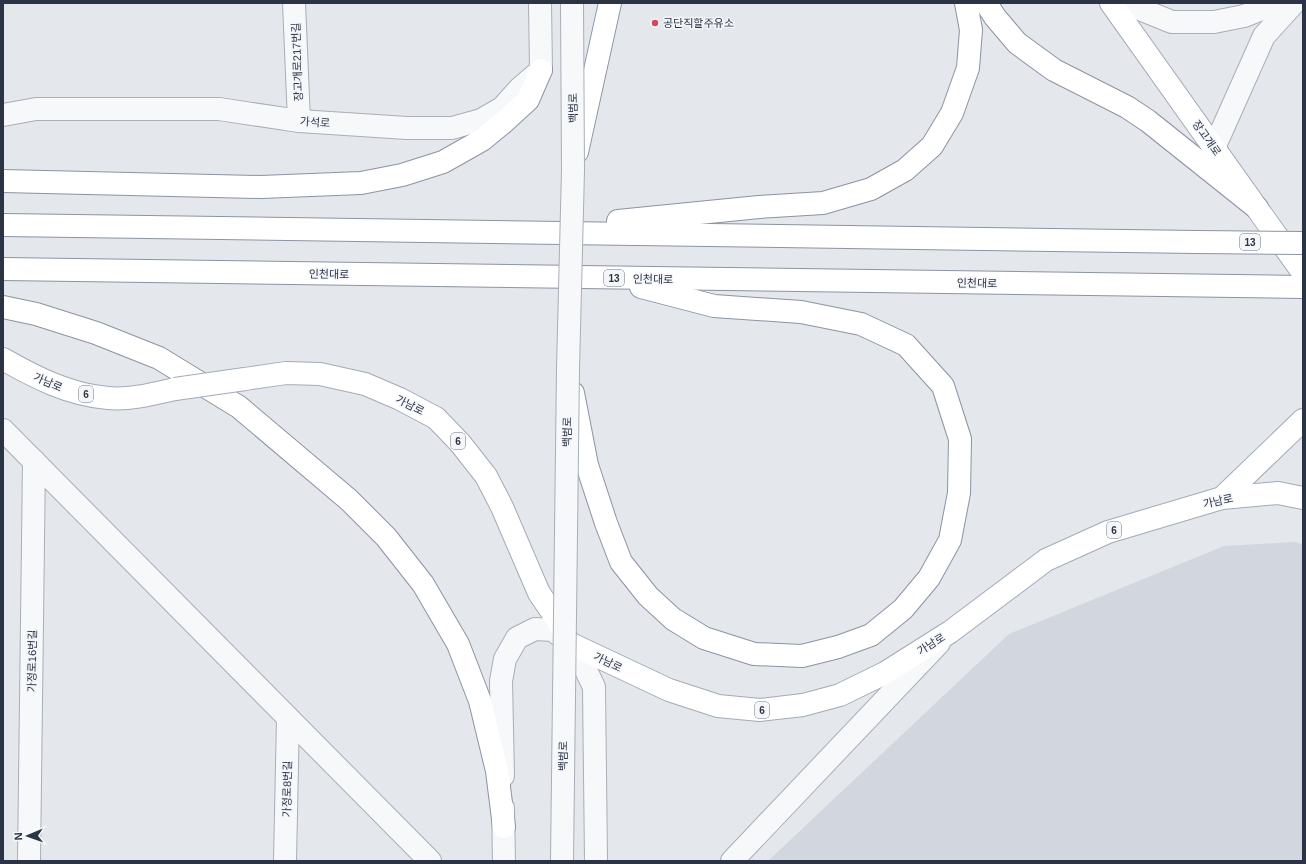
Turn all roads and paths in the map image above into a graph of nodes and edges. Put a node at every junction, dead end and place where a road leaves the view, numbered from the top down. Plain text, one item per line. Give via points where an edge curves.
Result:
1 (294, 3) edge
2 (540, 3) edge
3 (572, 3) edge
4 (610, 3) edge
5 (966, 3) edge
6 (986, 3) edge
7 (1111, 3) edge
8 (1125, 3) edge
9 (1277, 3) edge
10 (1294, 3) edge
11 (541, 70) junction
12 (3, 115) edge
13 (299, 121) junction
14 (1214, 148) junction
15 (573, 170) junction
16 (3, 181) edge
17 (1257, 208) junction
18 (3, 225) edge
19 (517, 232) junction
20 (1303, 243) edge
21 (3, 269) edge
22 (1303, 273) edge
23 (607, 278) junction
24 (1303, 287) edge
25 (3, 307) edge
26 (3, 359) edge
27 (568, 369) junction
28 (1303, 420) edge
29 (3, 430) edge
30 (34, 461) junction
31 (1222, 498) junction
32 (1303, 498) edge
33 (950, 632) junction
34 (569, 643) junction
35 (288, 718) junction
36 (504, 828) junction
37 (30, 861) edge
38 (285, 861) edge
39 (430, 861) edge
40 (504, 861) edge
41 (562, 861) edge
42 (596, 861) edge
43 (732, 861) edge

1 - 13 street, 장고개로217번길
2 - 11 street
3 - 15 street, 백범로, bridge
4 - 15 main road, bridge
5 - 19 main road via 971,30 968,68 952,112 932,146 905,170 871,189 822,202 759,206
6 - 17 main road via 1017,43 1054,70 1127,107 1148,121
7 - 14 main road, 장고개로
8 - 9 street via 1172,22 1214,22 1244,16
10 - 14 street via 1264,36
11 - 13 street, 가석로 via 502,108 481,120 452,128 407,128
11 - 16 main road via 528,100 482,140 443,162 402,175 361,183 261,187
12 - 13 street, 가석로 via 36,109 219,109
14 - 17 main road, 장고개로
15 - 27 street, 백범로, bridge
17 - 22 main road, 장고개로
18 - 19 main road, 13
19 - 20 main road, 13, bridge
21 - 23 main road, 인천대로 / 13
23 - 24 main road, 인천대로 / 13
23 - 27 main road, bridge via 714,306 801,312 861,324 906,345 943,386 960,439 959,493 950,540 929,578 903,609 871,635 802,656 754,654 704,638 673,619 648,596 621,562 587,465
25 - 36 main road via 36,314 96,333 159,358 239,407 350,500 386,538 423,584 458,644 480,701 497,771
26 - 34 main road, 가남로 / 6, bridge via 72,392 109,398 146,396 175,389 286,373 320,374 365,384 400,399 436,418 486,476 539,593
27 - 41 street, 백범로, bridge
28 - 31 main road
29 - 30 street
30 - 35 street
30 - 37 street, 가정로16번길
31 - 32 main road, 가남로 / 6 via 1278,493
31 - 33 main road, 가남로 / 6 via 1108,532 1046,560
33 - 34 main road, 가남로 / 6 via 885,673 840,695 803,705 760,710 718,706 669,690
33 - 43 street
34 - 36 street via 553,630 535,629 517,638 505,659 501,680
34 - 42 street via 594,687
35 - 38 street, 가정로8번길
35 - 39 street
36 - 40 street

